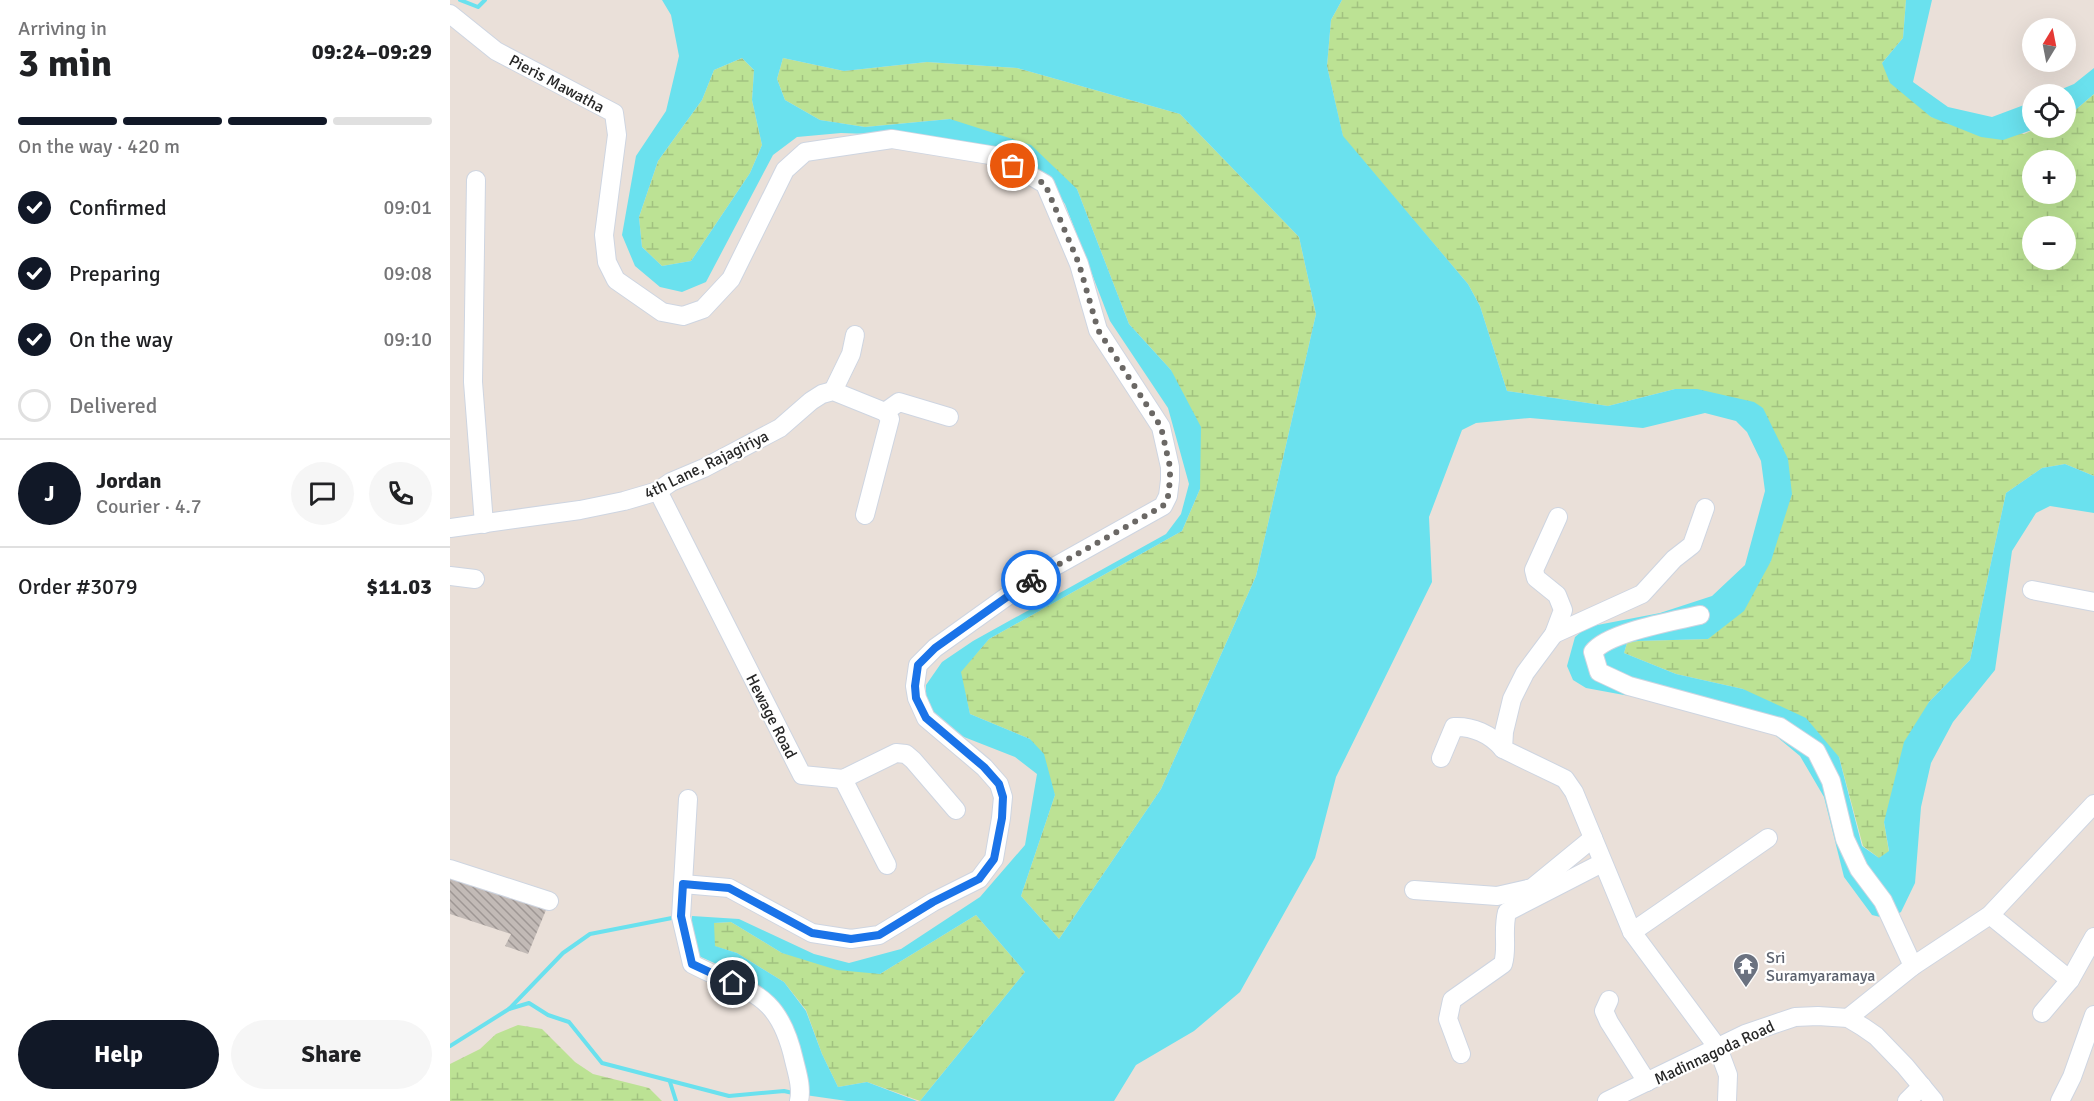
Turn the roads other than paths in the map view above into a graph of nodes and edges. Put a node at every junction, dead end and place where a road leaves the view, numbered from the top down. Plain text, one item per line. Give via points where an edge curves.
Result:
1 (450, 14) edge
2 (476, 180) dead end
3 (855, 335) dead end
4 (833, 391) junction
5 (885, 412) junction
6 (949, 417) dead end
7 (658, 491) junction
8 (1705, 508) dead end
9 (865, 515) dead end
10 (1558, 517) dead end
11 (484, 524) junction
12 (450, 528) edge
13 (450, 576) edge
14 (475, 579) dead end
15 (2032, 590) dead end
16 (2094, 602) edge
17 (1701, 615) dead end
18 (1554, 634) junction
19 (1503, 749) junction
20 (1442, 758) dead end
21 (843, 779) junction
22 (688, 799) dead end
23 (2094, 804) edge
24 (956, 810) dead end
25 (1593, 838) junction
26 (1768, 838) dead end
27 (1602, 863) junction
28 (887, 866) dead end
29 (450, 869) edge
30 (683, 884) junction
31 (1414, 890) dead end
32 (549, 902) dead end
33 (1990, 915) junction
34 (1632, 933) junction
35 (2094, 938) edge
36 (1913, 966) junction
37 (2070, 980) junction
38 (1609, 1000) dead end
39 (2042, 1013) dead end
40 (2094, 1015) edge
41 (1848, 1018) junction
42 (1718, 1048) junction
43 (1461, 1054) dead end
44 (1647, 1082) junction
45 (1922, 1086) junction
46 (799, 1101) edge
47 (1607, 1101) edge
48 (1727, 1101) edge
49 (1907, 1101) edge
50 (1934, 1101) edge
51 (2060, 1101) edge

1 - 30 street, Pieris Mawatha via 496,51 614,113 617,135 604,235 607,262 616,280 662,312 683,316 703,309 731,279 784,170 805,152 892,139 996,156 1045,184 1079,264 1098,330 1161,427 1170,467 1163,506 1027,582 935,648 918,665 916,698 926,718 984,767 999,784 1003,797 994,859 979,879 879,935 851,939 812,933 729,888
2 - 11 street via 473,382
3 - 4 street via 851,354
4 - 5 street
4 - 7 street, 4th Lane, Rajagiriya via 811,401 780,428
5 - 6 street via 899,402
5 - 9 street via 890,419
7 - 11 street, 4th Lane, Rajagiriya via 591,508
7 - 21 street, Hewage Road via 802,775
8 - 18 street via 1692,545 1642,594
10 - 18 street via 1534,570 1536,578 1557,595 1563,610
11 - 12 street, 4th Lane, Rajagiriya
13 - 14 street
15 - 16 street
17 - 36 street via 1631,632 1597,645 1593,652 1599,672 1629,686 1780,727 1816,751 1831,781 1845,839 1859,869 1883,901
18 - 19 street via 1525,673 1512,699
19 - 20 street via 1494,739 1465,726 1454,727
19 - 25 street via 1565,779
21 - 24 street via 896,753 906,754
21 - 28 street
22 - 30 street
23 - 33 street
25 - 27 street
25 - 31 street via 1532,888 1497,896
26 - 34 street
27 - 34 street
27 - 43 street via 1507,912 1503,964 1452,1000 1448,1019
29 - 32 street
30 - 46 street via 681,916 692,964 752,991 777,1013 789,1039 800,1084
33 - 36 street
33 - 37 street
34 - 42 street
35 - 37 street
36 - 41 street
37 - 39 street
38 - 44 street via 1604,1011 1609,1022
40 - 51 street
41 - 42 street, Madinnagoda Road via 1795,1017
41 - 45 street, Madinnagoda Road via 1876,1036
42 - 44 street, Madinnagoda Road
42 - 48 street via 1728,1075
44 - 47 street, Madinnagoda Road
45 - 49 street
45 - 50 street, Madinnagoda Road

